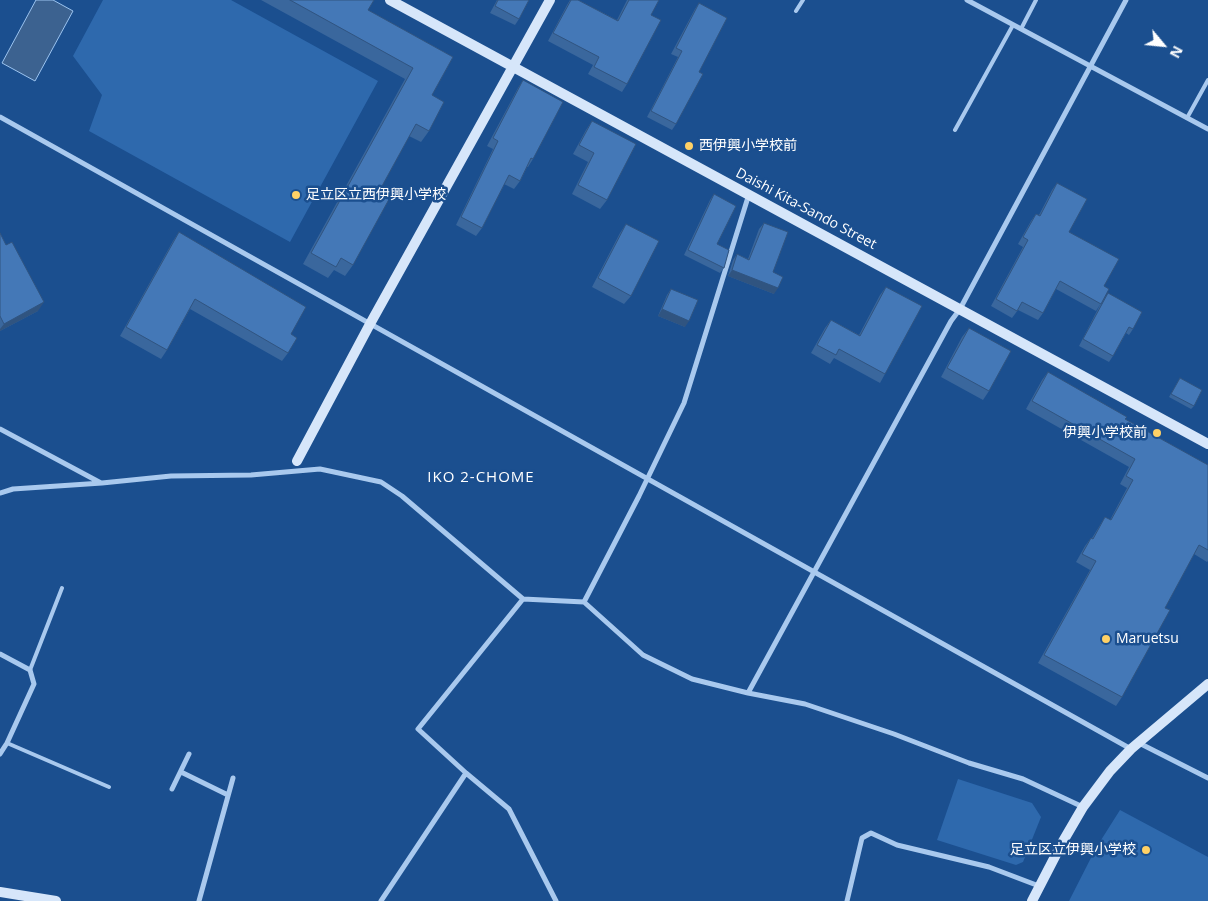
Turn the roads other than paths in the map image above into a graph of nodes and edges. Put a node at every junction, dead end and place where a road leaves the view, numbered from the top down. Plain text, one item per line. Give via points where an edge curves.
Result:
1 (390, 0) edge
2 (550, 0) edge
3 (803, 0) edge
4 (967, 0) edge
5 (1036, 0) edge
6 (1126, 0) edge
7 (796, 12) dead end
8 (1013, 25) junction
9 (1020, 29) junction
10 (1090, 66) junction
11 (513, 68) junction
12 (1208, 80) edge
13 (0, 116) edge
14 (1187, 118) junction
15 (1208, 129) edge
16 (955, 130) dead end
17 (749, 194) junction
18 (960, 308) junction
19 (370, 324) junction
20 (0, 429) edge
21 (1208, 444) edge
22 (295, 466) junction
23 (647, 477) junction
24 (102, 483) junction
25 (0, 492) edge
26 (813, 571) junction
27 (62, 588) dead end
28 (523, 599) junction
29 (584, 602) junction
30 (0, 654) edge
31 (30, 670) junction
32 (1208, 684) edge
33 (748, 693) junction
34 (7, 743) junction
35 (1134, 746) junction
36 (0, 754) edge
37 (189, 754) dead end
38 (181, 772) junction
39 (466, 773) junction
40 (233, 778) dead end
41 (1208, 778) edge
42 (109, 787) dead end
43 (172, 789) dead end
44 (228, 796) junction
45 (1083, 807) junction
46 (1039, 886) junction
47 (0, 892) edge
48 (56, 901) edge
49 (199, 901) edge
50 (381, 901) edge
51 (556, 901) edge
52 (847, 901) edge
53 (1032, 901) edge

1 - 11 street, Daishi Kita-Sando Street
2 - 11 street
3 - 7 lane
4 - 8 street
5 - 9 lane
6 - 10 street
8 - 9 street
8 - 16 lane
9 - 10 street
10 - 14 street
10 - 18 street
11 - 17 street, Daishi Kita-Sando Street
11 - 19 street
12 - 14 lane
13 - 19 street
14 - 15 street
17 - 18 street, Daishi Kita-Sando Street
17 - 23 street via 684,403
18 - 21 street, Daishi Kita-Sando Street
18 - 26 street
19 - 22 street
19 - 23 street
20 - 24 street
22 - 24 street via 251,475 171,476
22 - 28 street via 381,482 402,496
23 - 26 street
23 - 29 street
24 - 25 street
26 - 33 street
26 - 35 street
27 - 31 lane
28 - 29 street
28 - 39 street via 418,729
29 - 33 street via 643,655 692,679
30 - 31 street
31 - 34 street via 34,684
32 - 35 street
33 - 45 street via 805,704 894,734 969,763 1023,779
34 - 36 street
34 - 42 lane
35 - 41 street
35 - 45 street
37 - 38 street
38 - 43 street
38 - 44 street
39 - 50 street
39 - 51 street via 509,809
40 - 44 street
44 - 49 street
45 - 46 street
46 - 52 street via 989,867 897,844 871,833 862,838
46 - 53 street
47 - 48 street

